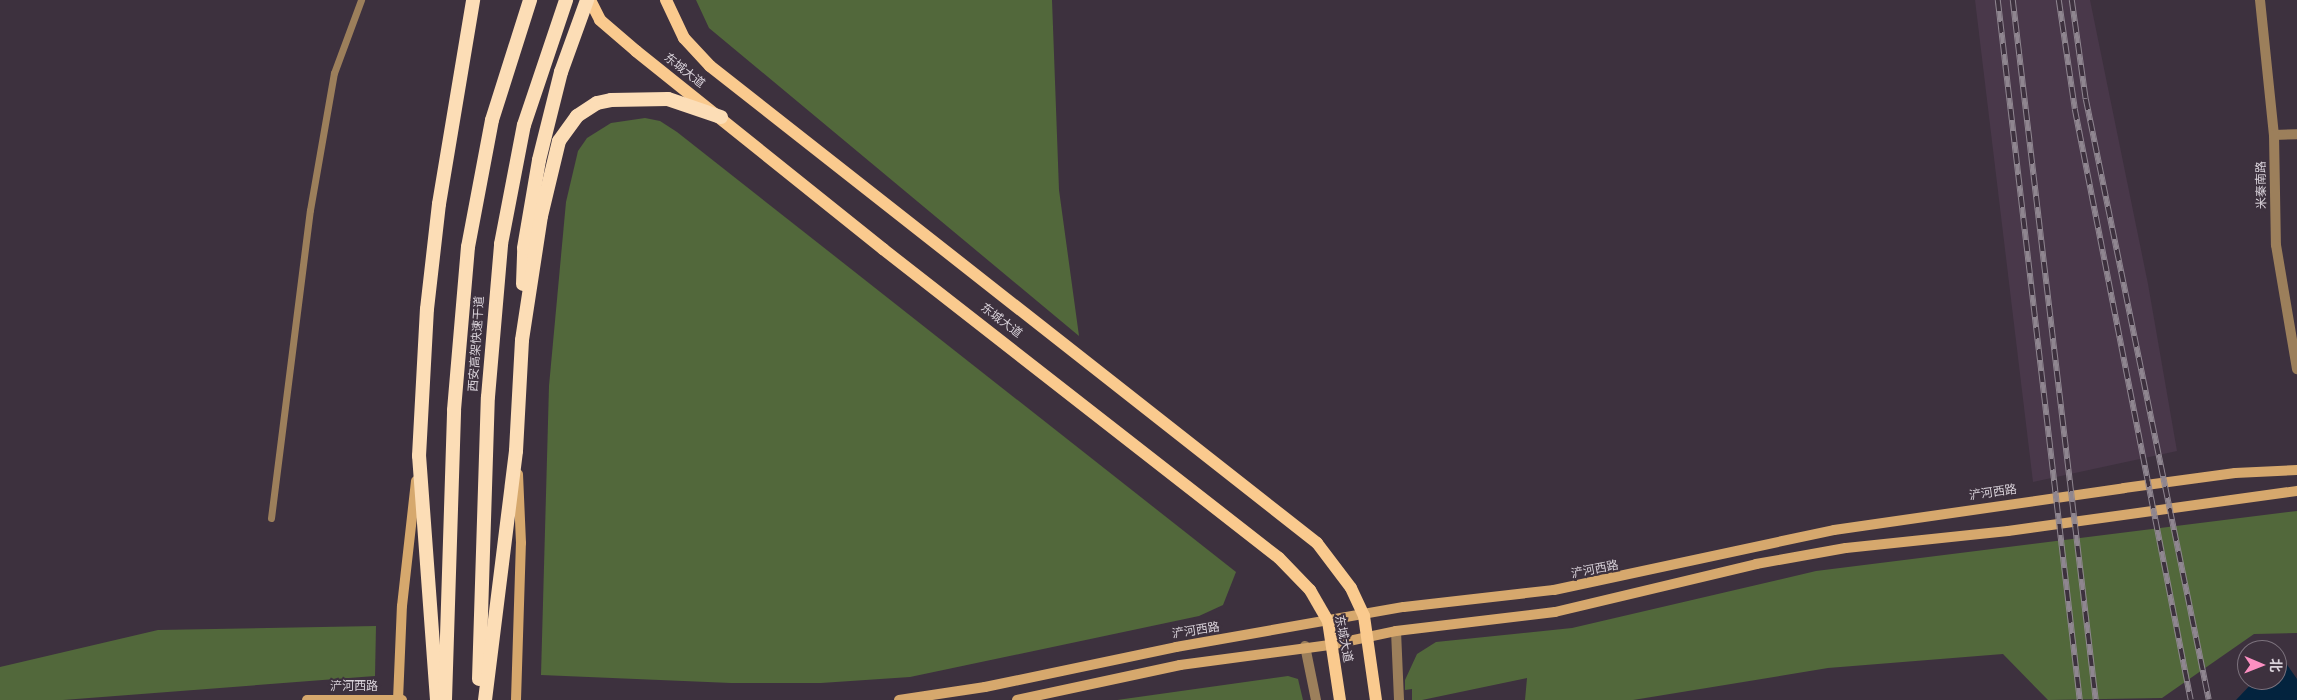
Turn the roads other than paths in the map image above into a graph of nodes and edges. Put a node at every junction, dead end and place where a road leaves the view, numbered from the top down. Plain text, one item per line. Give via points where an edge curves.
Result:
1 (361, 0) edge
2 (474, 0) edge
3 (530, 0) edge
4 (566, 0) edge
5 (588, 0) edge
6 (666, 0) edge
7 (2260, 0) edge
8 (721, 117) junction
9 (2297, 134) edge
10 (2274, 136) junction
11 (522, 340) junction
12 (2297, 369) edge
13 (516, 451) junction
14 (419, 456) junction
15 (2297, 470) edge
16 (2297, 491) edge
17 (271, 518) dead end
18 (1364, 616) junction
19 (1328, 621) junction
20 (487, 629) junction
21 (1396, 631) junction
22 (1366, 638) junction
23 (1330, 645) junction
24 (1305, 646) junction
25 (1340, 698) edge
26 (1376, 698) edge
27 (1316, 699) edge
28 (1399, 699) edge
29 (307, 700) edge
30 (398, 700) edge
31 (402, 700) edge
32 (437, 700) edge
33 (445, 700) edge
34 (478, 700) edge
35 (485, 700) edge
36 (516, 700) edge
37 (898, 700) edge
38 (1017, 700) edge

1 - 17 lane via 334,73 312,200
2 - 14 highway via 432,256
3 - 33 highway, 西安高架快速干道 via 502,84 473,212 459,338
4 - 20 highway, 西安高架快速干道 via 532,100 508,196 492,342 486,481
5 - 8 main road, 东城大道 via 600,20
5 - 11 highway via 561,72 532,193 524,248
6 - 18 main road, 东城大道 via 684,38 710,66 1317,543 1352,588
7 - 10 street, 米秦南路
8 - 11 highway via 681,101 640,97 597,103 577,116 559,141 552,164
8 - 19 main road, 东城大道 via 883,249 1262,543 1310,590
9 - 10 street
10 - 12 street, 米秦南路 via 2276,244
11 - 13 highway
13 - 20 highway
13 - 36 main road via 522,543
14 - 30 main road, bridge via 402,606
14 - 32 highway
15 - 18 main road, 浐河西路 via 2124,488 1834,530 1554,590 1404,607
16 - 21 main road via 2008,531 1846,548 1756,564 1555,612
18 - 19 main road, 浐河西路
18 - 22 main road, 东城大道
19 - 23 main road, 东城大道
19 - 37 main road, 浐河西路 via 1118,658 985,687
20 - 34 highway, 西安高架快速干道
20 - 35 highway
21 - 22 main road
21 - 28 street
22 - 23 main road
22 - 26 main road, 东城大道
23 - 24 main road
23 - 25 main road, 东城大道
24 - 27 street
24 - 38 main road via 1180,665
29 - 31 main road, 浐河西路

